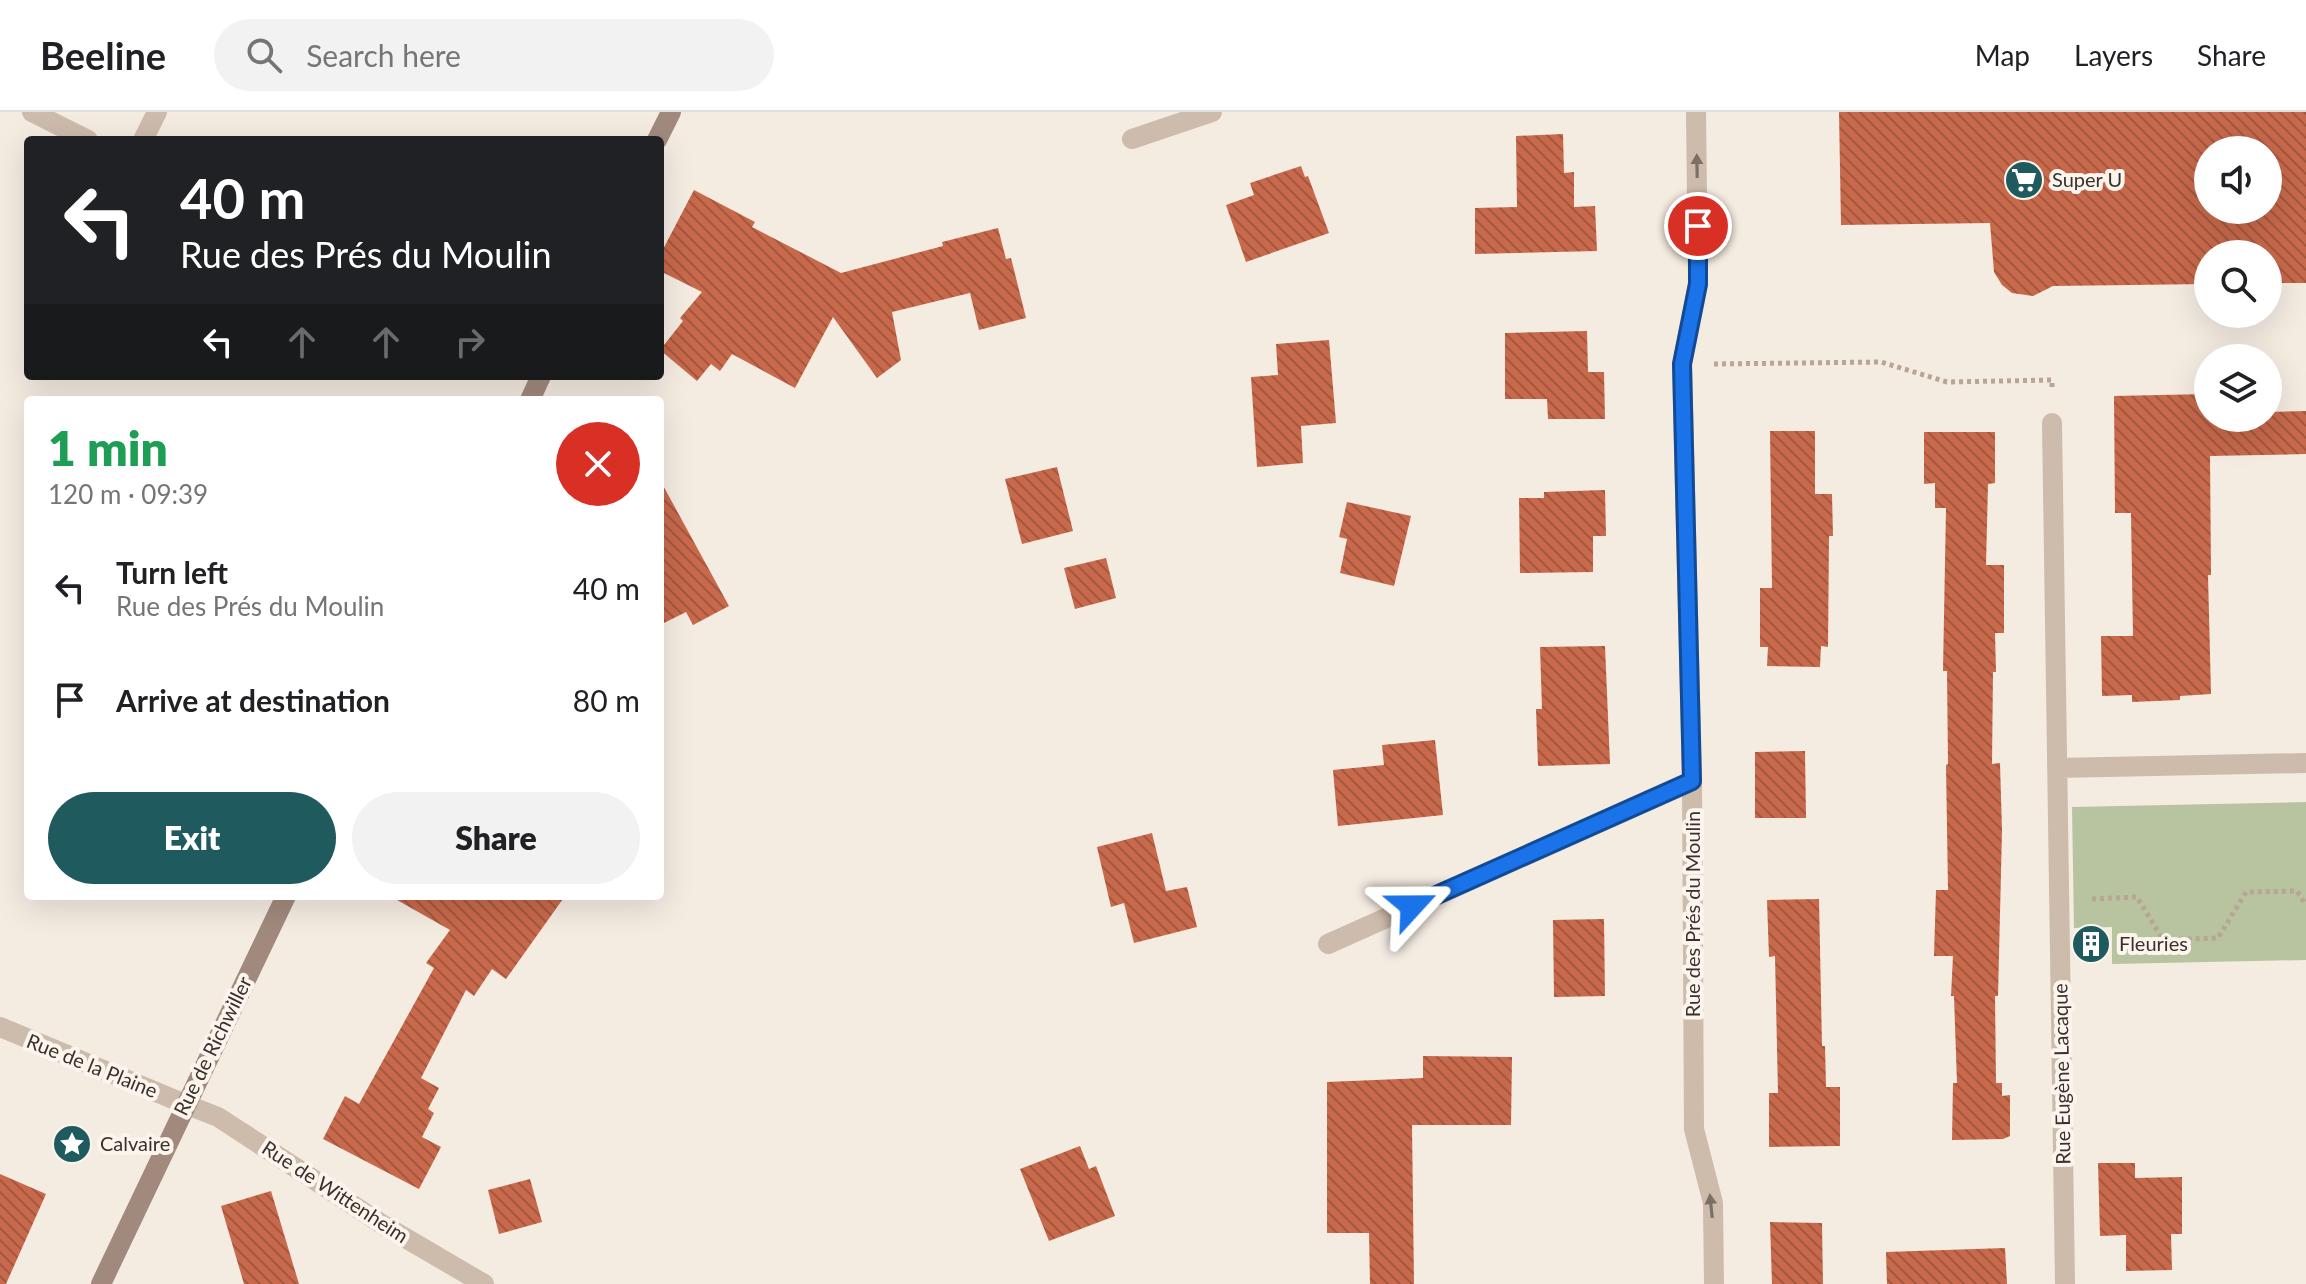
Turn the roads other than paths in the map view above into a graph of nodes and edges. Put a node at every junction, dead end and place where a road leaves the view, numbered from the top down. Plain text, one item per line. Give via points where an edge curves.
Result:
1 (32, 112) edge
2 (157, 112) edge
3 (671, 112) edge
4 (1212, 112) edge
5 (1696, 112) edge
6 (80, 136) edge
7 (145, 136) edge
8 (659, 136) edge
9 (1132, 139) dead end
10 (2052, 423) road end
11 (2306, 763) edge
12 (2057, 768) junction
13 (1692, 781) junction
14 (284, 900) edge
15 (1328, 944) dead end
16 (0, 1027) edge
17 (185, 1104) junction
18 (101, 1284) edge
19 (484, 1284) edge
20 (1714, 1284) edge
21 (2065, 1284) edge

1 - 6 street
2 - 7 street
3 - 8 main road
4 - 9 street
13 -> 5 street, Rue des Prés du Moulin via 1682,364 1698,284
10 - 12 street, Rue Eugène Lacaque
11 - 12 street
12 - 21 street, Rue Eugène Lacaque
13 - 15 street
20 -> 13 street, Rue des Prés du Moulin via 1713,1203 1694,1129
14 - 17 main road, Rue de Richwiller
16 - 17 street, Rue de la Plaine
17 - 18 main road, Rue de Richwiller
17 - 19 street, Rue de Wittenheim via 218,1117

